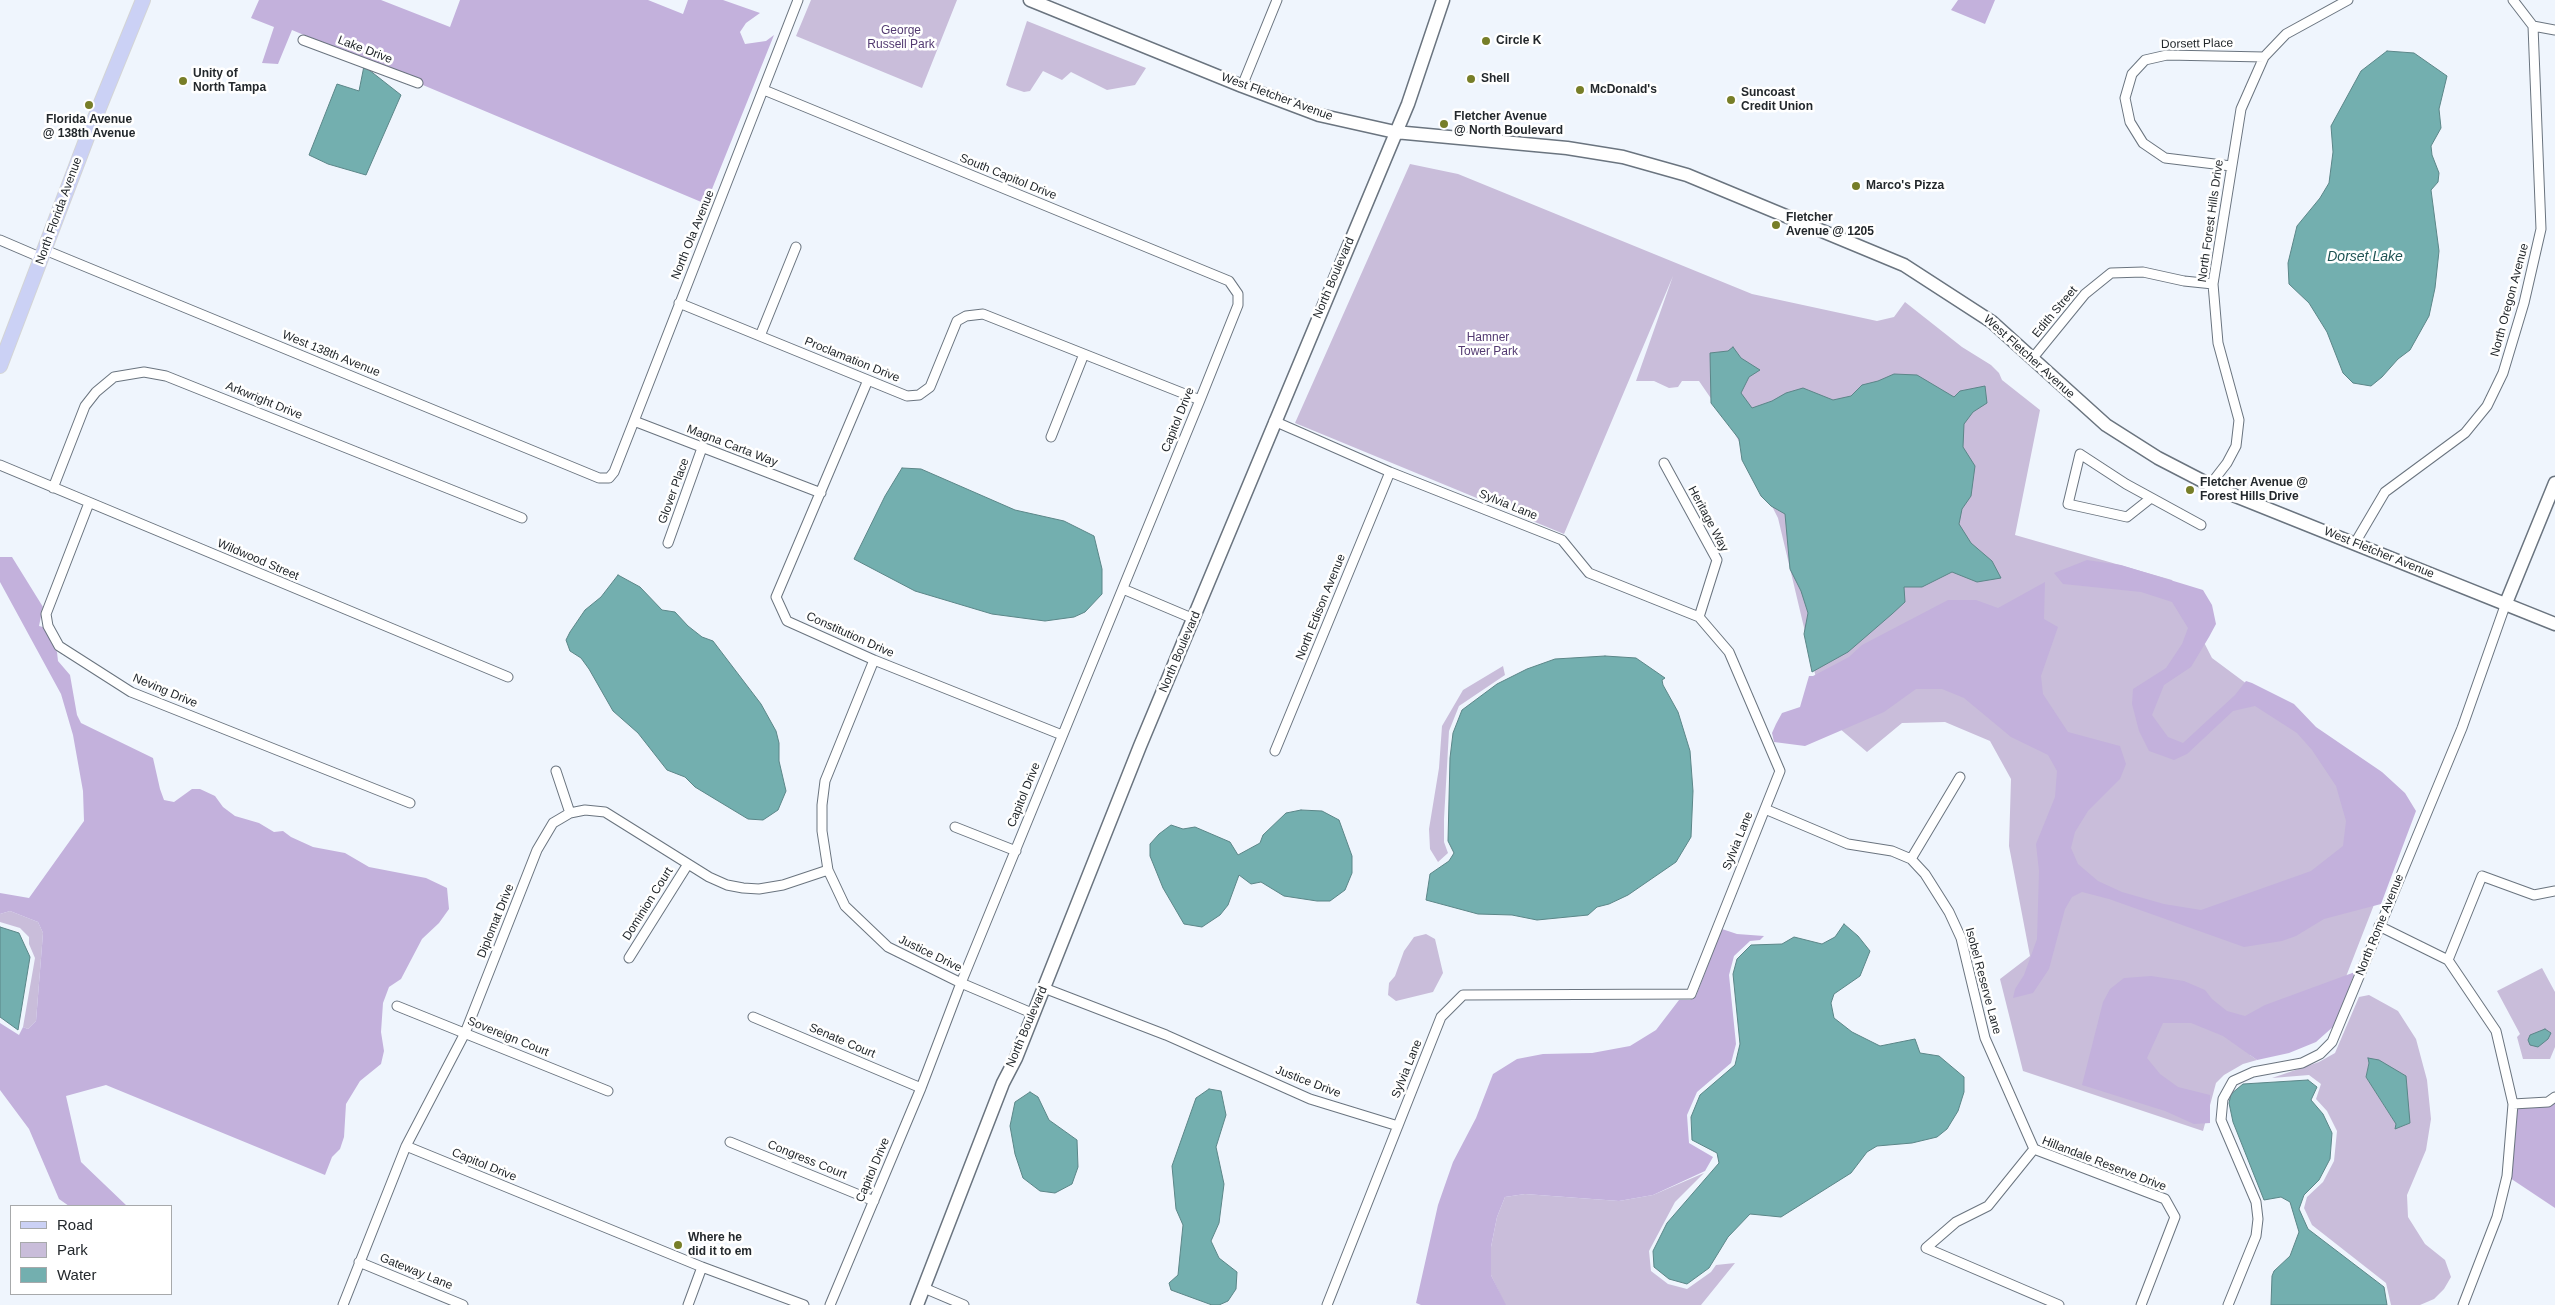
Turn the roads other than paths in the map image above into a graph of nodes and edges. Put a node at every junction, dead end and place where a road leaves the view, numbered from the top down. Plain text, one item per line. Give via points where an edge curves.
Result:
1 (143, 0) edge
2 (798, 0) edge
3 (1030, 0) edge
4 (1277, 0) edge
5 (1443, 0) edge
6 (2348, 0) edge
7 (2513, 0) edge
8 (2533, 26) junction
9 (2555, 30) edge
10 (303, 40) dead end
11 (2264, 57) junction
12 (418, 83) dead end
13 (1242, 86) junction
14 (764, 90) junction
15 (1395, 132) junction
16 (2231, 166) junction
17 (0, 240) edge
18 (796, 247) dead end
19 (43, 254) junction
20 (2213, 284) junction
21 (1238, 294) joint
22 (679, 304) junction
23 (760, 336) junction
24 (1084, 354) junction
25 (2032, 358) junction
26 (0, 366) edge
27 (868, 380) junction
28 (1200, 400) junction
29 (634, 421) junction
30 (1274, 421) junction
31 (1051, 438) dead end
32 (702, 448) junction
33 (1664, 464) dead end
34 (0, 465) edge
35 (1390, 472) junction
36 (609, 478) joint
37 (2555, 483) edge
38 (2210, 485) junction
39 (53, 488) junction
40 (821, 493) junction
41 (2150, 498) junction
42 (89, 503) junction
43 (522, 518) dead end
44 (2201, 525) dead end
45 (668, 543) dead end
46 (2355, 543) junction
47 (1123, 589) junction
48 (2506, 603) junction
49 (1699, 617) junction
50 (1194, 619) junction
51 (2555, 624) edge
52 (874, 660) junction
53 (508, 677) dead end
54 (1062, 735) junction
55 (1275, 751) dead end
56 (556, 771) dead end
57 (1960, 778) dead end
58 (410, 803) dead end
59 (1764, 810) junction
60 (570, 813) junction
61 (955, 827) dead end
62 (1016, 851) junction
63 (1911, 859) junction
64 (688, 864) junction
65 (828, 870) junction
66 (2555, 891) edge
67 (2379, 926) junction
68 (629, 958) dead end
69 (2448, 960) junction
70 (961, 983) junction
71 (1044, 988) junction
72 (397, 1006) dead end
73 (1034, 1014) junction
74 (753, 1017) dead end
75 (465, 1033) junction
76 (922, 1088) junction
77 (608, 1091) dead end
78 (2555, 1097) edge
79 (2513, 1104) junction
80 (1398, 1126) junction
81 (730, 1142) dead end
82 (406, 1146) junction
83 (2034, 1149) junction
84 (874, 1200) junction
85 (359, 1262) junction
86 (702, 1267) junction
87 (924, 1288) junction
88 (343, 1305) edge
89 (463, 1305) edge
90 (688, 1305) edge
91 (804, 1305) edge
92 (830, 1305) edge
93 (916, 1305) edge
94 (964, 1305) edge
95 (1327, 1305) edge
96 (2059, 1305) edge
97 (2141, 1305) edge
98 (2228, 1305) edge
99 (2463, 1305) edge

1 - 19 main road, North Florida Avenue
2 - 14 street, North Ola Avenue
3 - 13 main road, West Fletcher Avenue
4 - 13 street
5 - 15 main road, North Boulevard
6 - 11 street, North Forest Hills Drive via 2286,34
7 - 8 street
8 - 9 street
8 - 46 street, North Oregon Avenue via 2541,230 2503,373 2487,406 2464,433 2385,492
10 - 12 street, Lake Drive
11 - 16 street, North Forest Hills Drive via 2241,109
11 - 16 street, Dorsett Place via 2167,55 2145,60 2132,74 2125,98 2130,122 2143,143 2166,158
13 - 15 main road, West Fletcher Avenue via 1319,115
14 - 21 street, South Capitol Drive via 1229,281
14 - 22 street, North Ola Avenue
15 - 25 main road, West Fletcher Avenue via 1567,148 1623,157 1687,175 1904,264 1992,322
15 - 30 main road, North Boulevard
16 - 20 street, North Forest Hills Drive
17 - 19 street, West 138th Avenue
18 - 23 street
19 - 26 main road, North Florida Avenue
19 - 36 street, West 138th Avenue via 599,478
20 - 25 street, Edith Street via 2143,272 2111,273 2085,294
20 - 38 street, North Forest Hills Drive via 2218,343 2239,420 2236,446
21 - 28 street, Capitol Drive via 1238,306
22 - 23 street, Proclamation Drive
22 - 29 street, North Ola Avenue
23 - 27 street, Proclamation Drive
24 - 27 street, Proclamation Drive via 983,314 966,316 958,321 930,387 919,395 907,396
24 - 28 street, Proclamation Drive
24 - 31 street
25 - 38 main road, West Fletcher Avenue via 2106,425 2158,458
27 - 40 street, Constitution Drive
28 - 47 street, Capitol Drive
29 - 32 street, Magna Carta Way
29 - 36 street, North Ola Avenue
30 - 35 street, Sylvia Lane
30 - 50 main road, North Boulevard
32 - 40 street, Magna Carta Way
32 - 45 street, Glover Place
33 - 49 street, Heritage Way via 1717,560
34 - 39 street, Wildwood Street
35 - 49 street, Sylvia Lane via 1562,540 1589,573
35 - 55 street, North Edison Avenue
37 - 48 main road, North Rome Avenue
38 - 46 main road, West Fletcher Avenue
39 - 42 street, Wildwood Street
39 - 43 street, Arkwright Drive via 85,406 114,377 144,372 166,376
40 - 52 street, Constitution Drive via 776,597 787,621
41 - 41 street via 2099,467 2080,454 2068,504 2126,518
41 - 44 street
42 - 53 street, Wildwood Street
42 - 58 street, Neving Drive via 46,614 48,626 60,646 132,692
46 - 48 main road, West Fletcher Avenue
47 - 50 street
47 - 54 street, Capitol Drive
48 - 51 main road, West Fletcher Avenue
48 - 67 street, North Rome Avenue via 2462,728
49 - 59 street, Sylvia Lane via 1729,652 1780,771
50 - 71 main road, North Boulevard
52 - 54 street, Constitution Drive
52 - 65 street, Justice Drive via 825,781 822,830
54 - 62 street, Capitol Drive
56 - 60 street
57 - 63 street
59 - 63 street, Isobel Reserve Lane via 1848,844 1892,851
59 - 80 street, Sylvia Lane via 1691,994 1463,995 1441,1017
60 - 64 street, Diplomat Drive via 585,810 606,812
60 - 75 street, Diplomat Drive via 552,823 537,850
61 - 62 street
62 - 70 street, Capitol Drive
63 - 83 street, Isobel Reserve Lane via 1925,874 1961,938 1985,1038
64 - 65 street, Diplomat Drive via 718,882 750,889 782,885
64 - 68 street, Dominion Court
65 - 70 street, Justice Drive via 845,906 888,947
66 - 69 street via 2534,895 2482,876
67 - 69 street
67 - 98 street, North Rome Avenue via 2332,1042 2320,1054 2302,1064 2253,1072 2233,1081 2223,1098 2220,1120 2256,1202 2258,1219 2256,1236
69 - 79 street via 2496,1031
70 - 73 street, Justice Drive
70 - 76 street, Capitol Drive
71 - 73 main road, North Boulevard
71 - 80 street, Justice Drive via 1166,1034 1310,1099
72 - 75 street, Sovereign Court
73 - 87 main road, North Boulevard via 1003,1083
74 - 76 street, Senate Court
75 - 77 street, Sovereign Court
75 - 82 street, Diplomat Drive
76 - 84 street, Capitol Drive
78 - 79 street via 2548,1102
79 - 99 street via 2507,1176 2497,1217
80 - 95 street, Sylvia Lane
81 - 84 street, Congress Court
82 - 85 street, Diplomat Drive
82 - 86 street, Capitol Drive
83 - 96 street, Hillandale Reserve Drive via 1988,1206 1956,1222 1926,1248
83 - 97 street, Hillandale Reserve Drive via 2165,1199 2175,1217
84 - 92 street, Capitol Drive
85 - 88 street, Diplomat Drive
85 - 89 street, Gateway Lane
86 - 90 street
86 - 91 street, Capitol Drive
87 - 93 main road, North Boulevard
87 - 94 street

